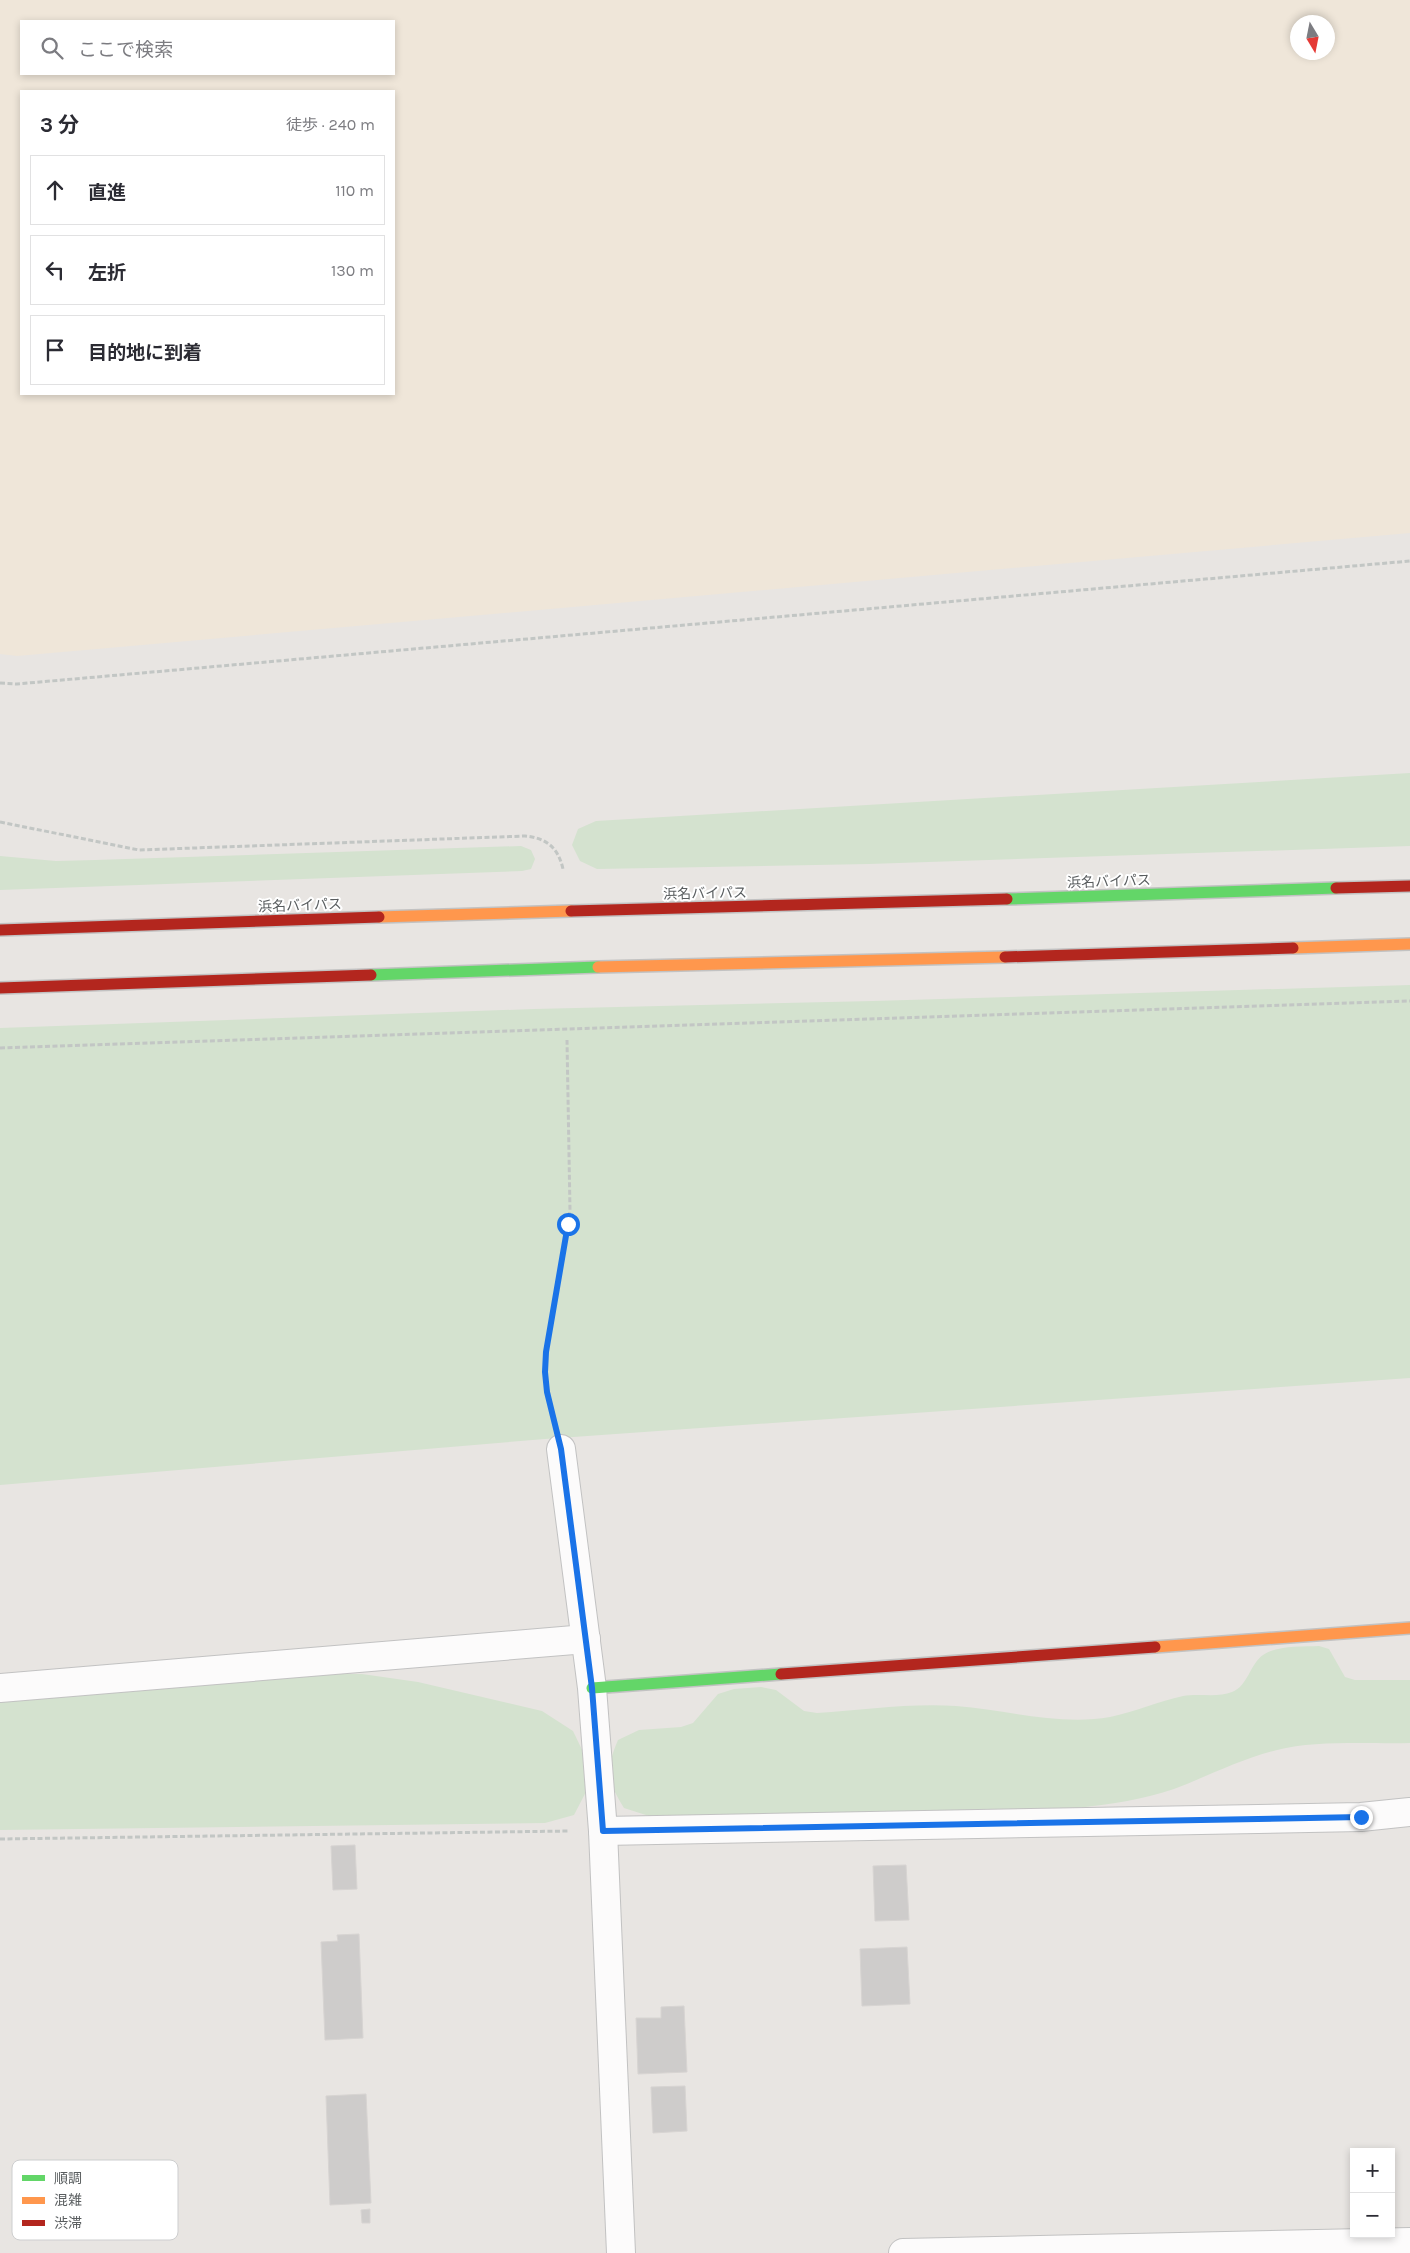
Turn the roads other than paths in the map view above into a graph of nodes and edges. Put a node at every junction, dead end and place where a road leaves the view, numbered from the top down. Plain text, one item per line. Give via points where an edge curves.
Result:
1 (1410, 886) edge
2 (0, 930) edge
3 (1410, 944) edge
4 (0, 988) edge
5 (561, 1449) road end
6 (1410, 1628) edge
7 (586, 1639) junction
8 (0, 1688) edge
9 (592, 1688) junction
10 (1410, 1812) edge
11 (603, 1831) junction
12 (1410, 2242) edge
13 (621, 2253) edge
14 (903, 2253) edge

1 - 2 main road, 浜名バイパス
3 - 4 main road
5 - 7 street
6 - 9 main road
7 - 8 street
7 - 9 street
9 - 11 street
10 - 11 street via 1351,1817
11 - 13 street
12 - 14 street

